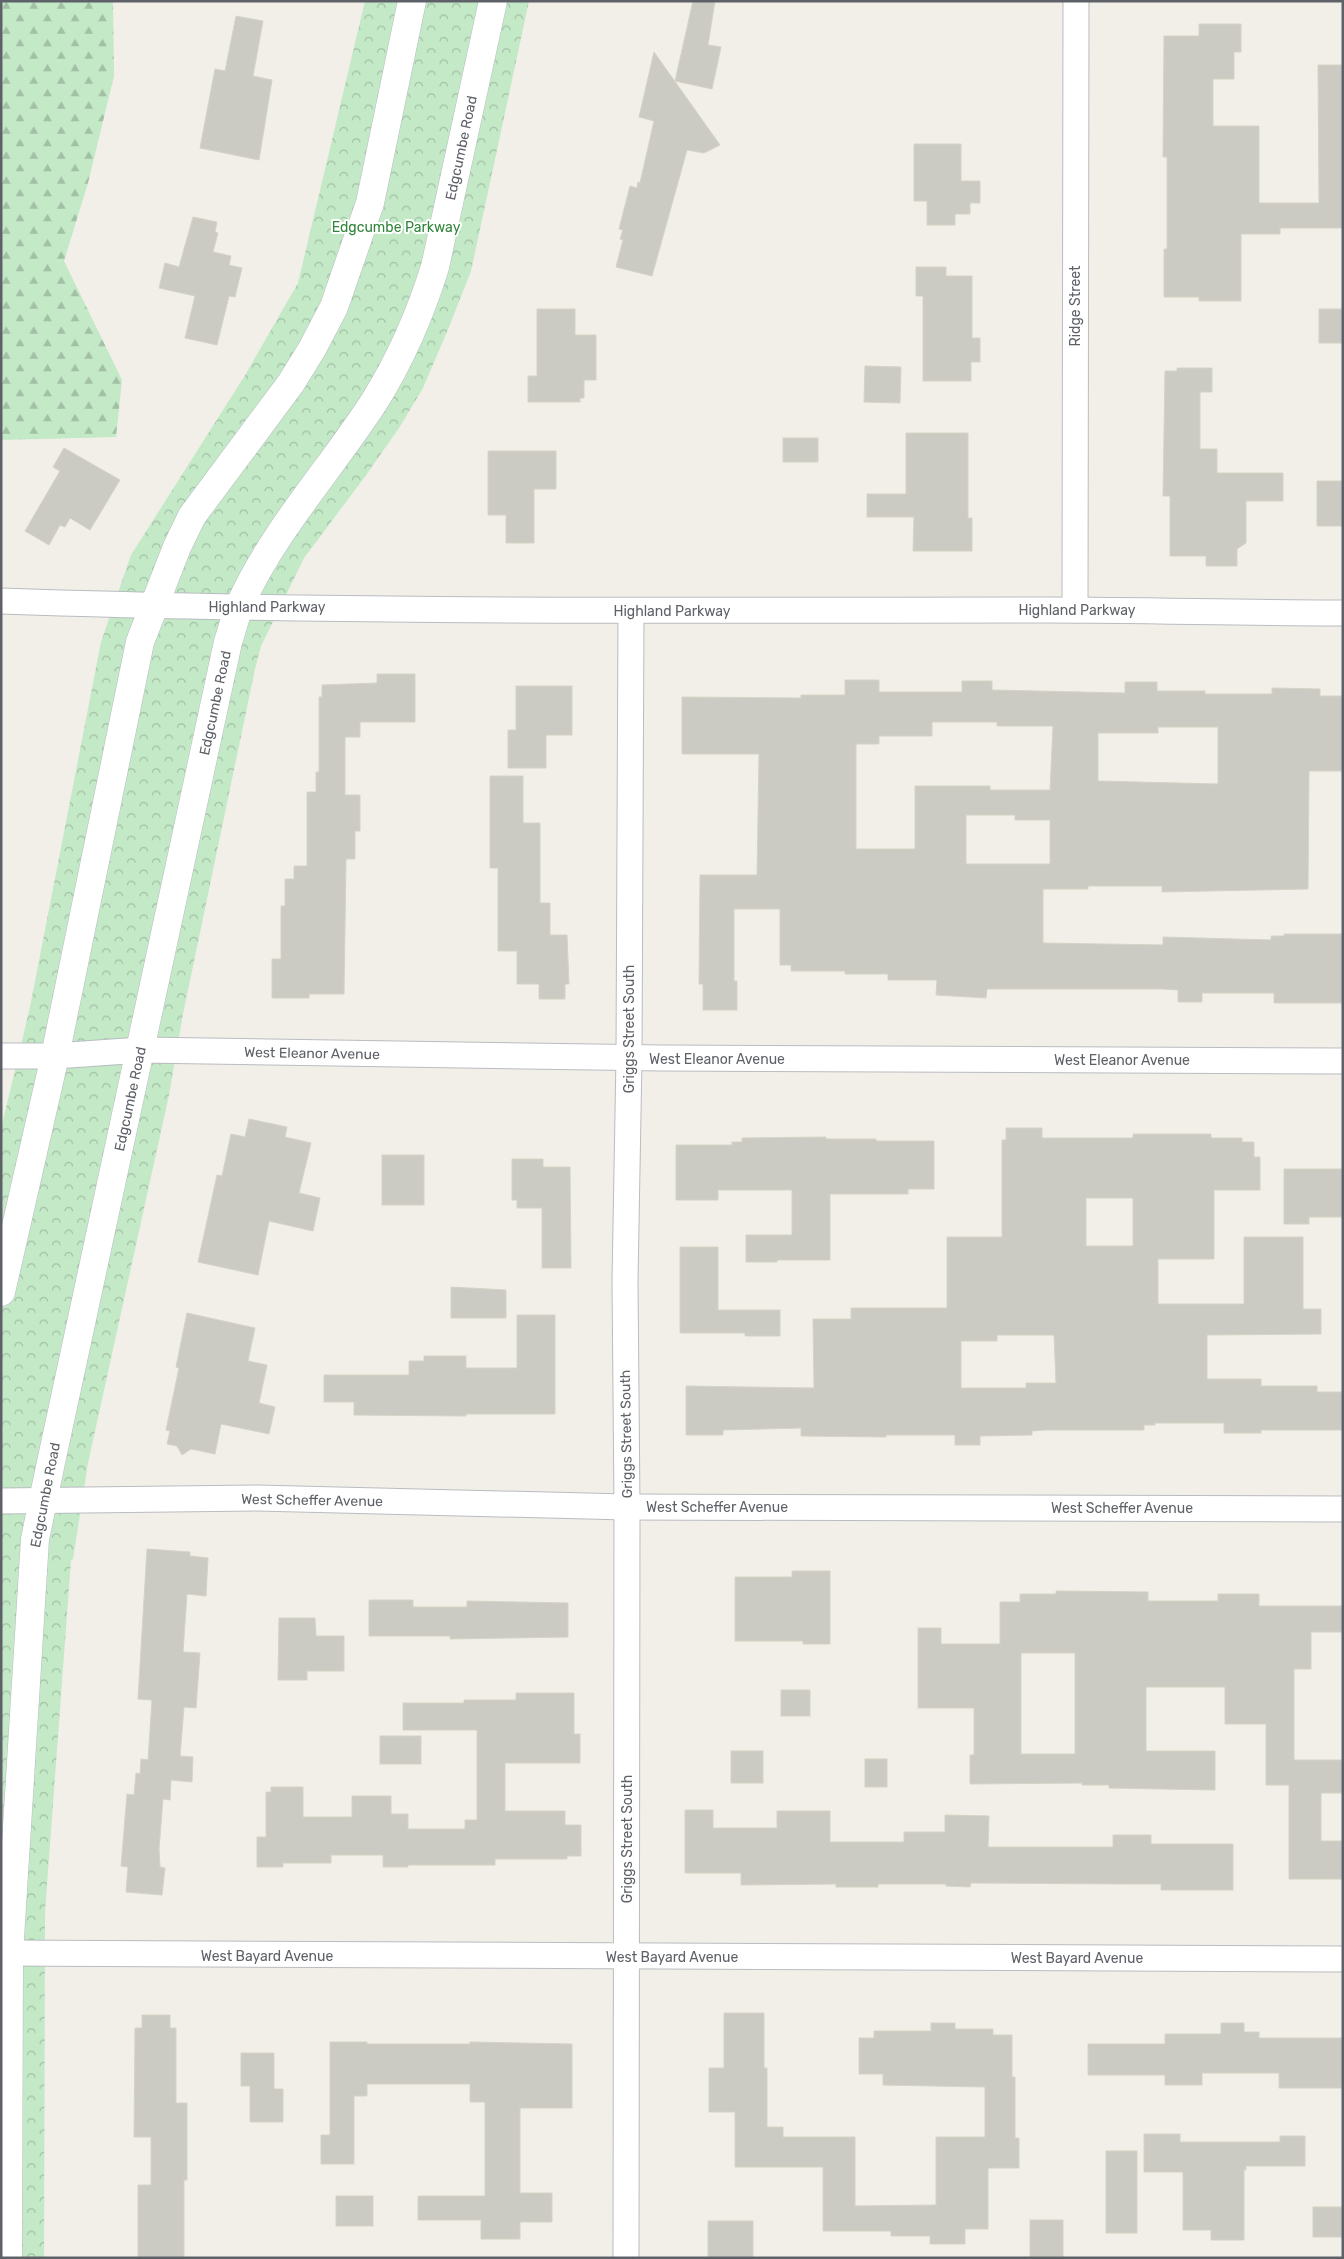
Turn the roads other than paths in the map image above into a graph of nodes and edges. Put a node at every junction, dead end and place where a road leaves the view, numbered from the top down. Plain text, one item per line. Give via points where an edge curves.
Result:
1 (412, 1) edge
2 (493, 1) edge
3 (1076, 1) edge
4 (1, 601) edge
5 (153, 606) junction
6 (240, 606) junction
7 (1075, 610) junction
8 (631, 611) junction
9 (1343, 613) edge
10 (141, 1050) junction
11 (1, 1056) edge
12 (55, 1056) junction
13 (629, 1058) junction
14 (1343, 1061) edge
15 (1, 1292) edge
16 (1, 1501) edge
17 (42, 1502) junction
18 (627, 1507) junction
19 (1343, 1509) edge
20 (5, 1954) edge
21 (626, 1957) junction
22 (1343, 1959) edge
23 (8, 2258) edge
24 (626, 2258) edge

1 - 5 street via 370,203 334,307 291,383 192,516
2 - 6 street, Edgcumbe Road via 436,267 405,348 374,402 275,543
3 - 7 street, Ridge Street
4 - 5 street, Highland Parkway
5 - 6 street, Highland Parkway
5 - 12 street via 140,642
6 - 8 street, Highland Parkway
6 - 10 street, Edgcumbe Road via 228,642
7 - 8 street, Highland Parkway
7 - 9 street, Highland Parkway
8 - 13 street, Griggs Street South
10 - 12 street, West Eleanor Avenue
10 - 13 street, West Eleanor Avenue
10 - 17 street, Edgcumbe Road
11 - 12 street, West Eleanor Avenue
12 - 15 street
13 - 14 street, West Eleanor Avenue
13 - 18 street, Griggs Street South via 625,1281
16 - 17 street, West Scheffer Avenue
17 - 18 street, West Scheffer Avenue via 257,1498
17 - 20 street, Edgcumbe Road via 35,1539
18 - 19 street, West Scheffer Avenue
18 - 21 street, Griggs Street South
20 - 21 street, West Bayard Avenue
20 - 23 street, Edgcumbe Road
21 - 22 street, West Bayard Avenue
21 - 24 street, Griggs Street South

